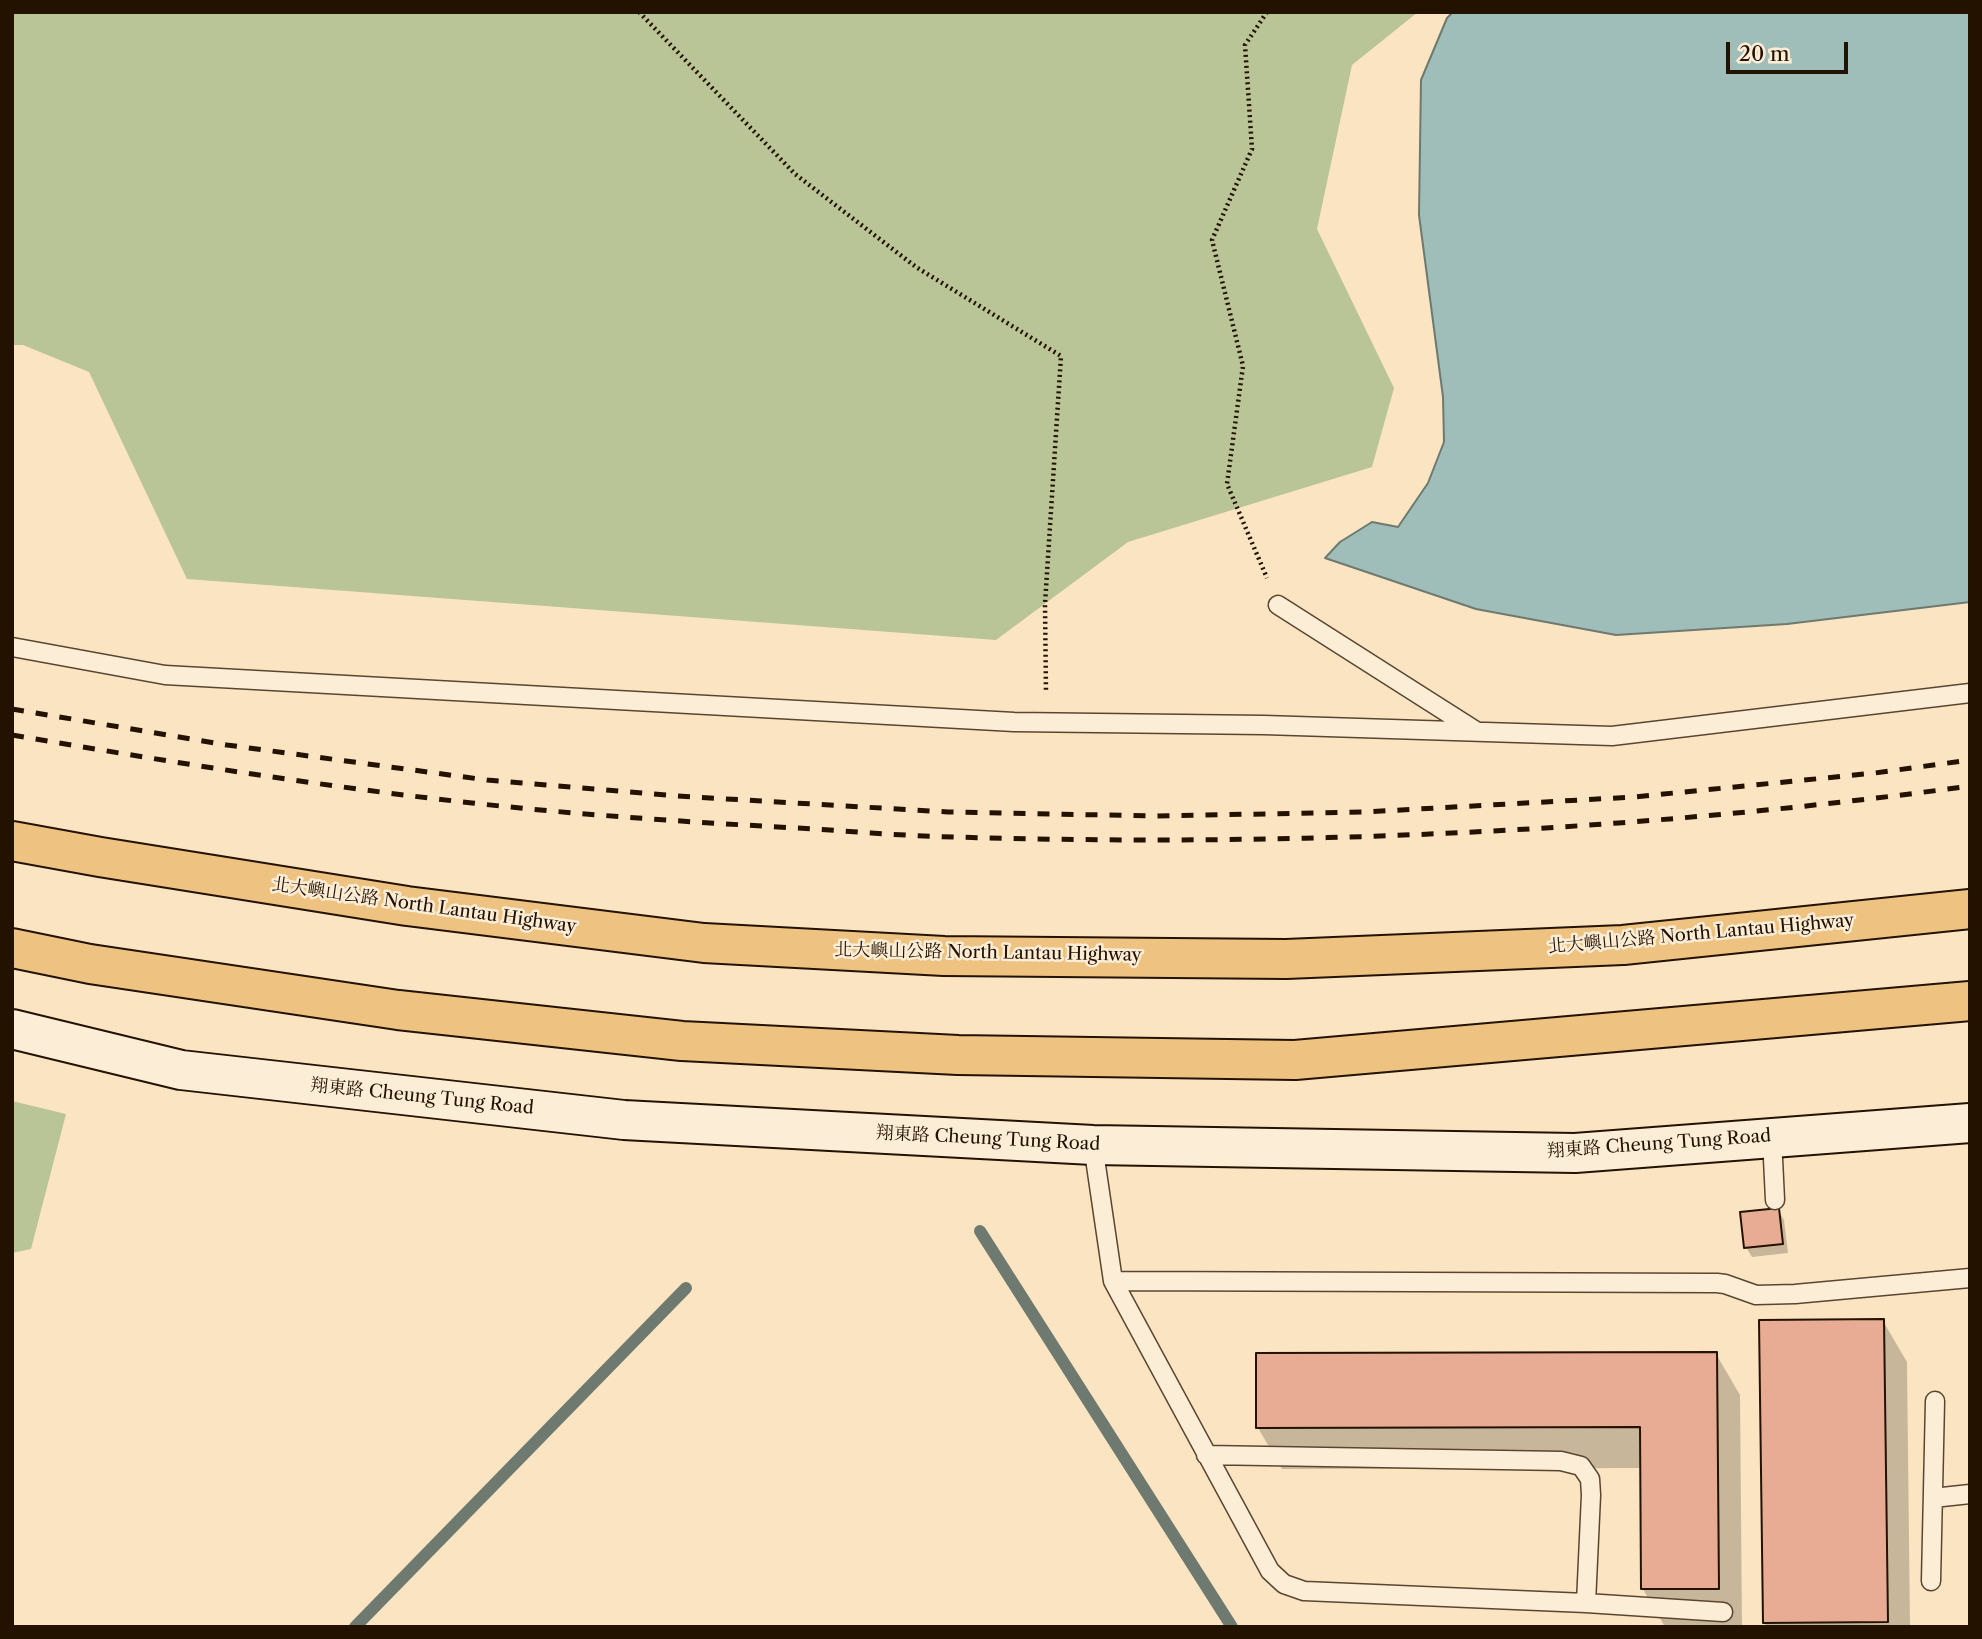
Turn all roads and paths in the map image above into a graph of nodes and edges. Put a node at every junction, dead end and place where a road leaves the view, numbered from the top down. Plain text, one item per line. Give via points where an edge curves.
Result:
1 (639, 12) edge
2 (1267, 12) edge
3 (1278, 605) joint
4 (12, 646) edge
5 (1970, 693) edge
6 (1047, 722) junction
7 (1478, 732) junction
8 (12, 841) edge
9 (1970, 909) edge
10 (12, 948) edge
11 (1970, 1000) edge
12 (12, 1030) edge
13 (1970, 1123) edge
14 (1772, 1138) junction
15 (1093, 1145) junction
16 (1775, 1200) dead end
17 (1970, 1278) edge
18 (1114, 1281) junction
19 (1936, 1401) dead end
20 (1206, 1455) junction
21 (1970, 1494) edge
22 (1933, 1498) junction
23 (1931, 1581) dead end
24 (1586, 1603) junction
25 (1723, 1612) dead end

1 - 6 path via 795,174 916,267 1061,356 1045,604
2 - 3 path via 1245,46 1252,149 1212,240 1242,366 1227,484
3 - 7 lane
4 - 6 lane via 165,675
5 - 7 lane via 1612,736
6 - 7 lane
8 - 9 highway, 北大嶼山公路 North Lantau Highway via 407,906 704,943 944,956 1286,959 1623,945
10 - 11 highway via 398,1010 681,1041 958,1055 1295,1060
12 - 15 main road, 翔東路 Cheung Tung Road via 181,1070 610,1118
13 - 14 main road, 翔東路 Cheung Tung Road
14 - 15 main road, 翔東路 Cheung Tung Road via 1575,1153
14 - 16 lane
15 - 18 lane
17 - 18 lane via 1756,1295 1717,1283
18 - 20 lane
19 - 22 lane
20 - 24 lane via 1270,1571 1284,1584 1304,1591
20 - 24 lane via 1561,1461 1581,1466 1590,1479 1591,1494
21 - 22 lane
22 - 23 lane
24 - 25 lane

